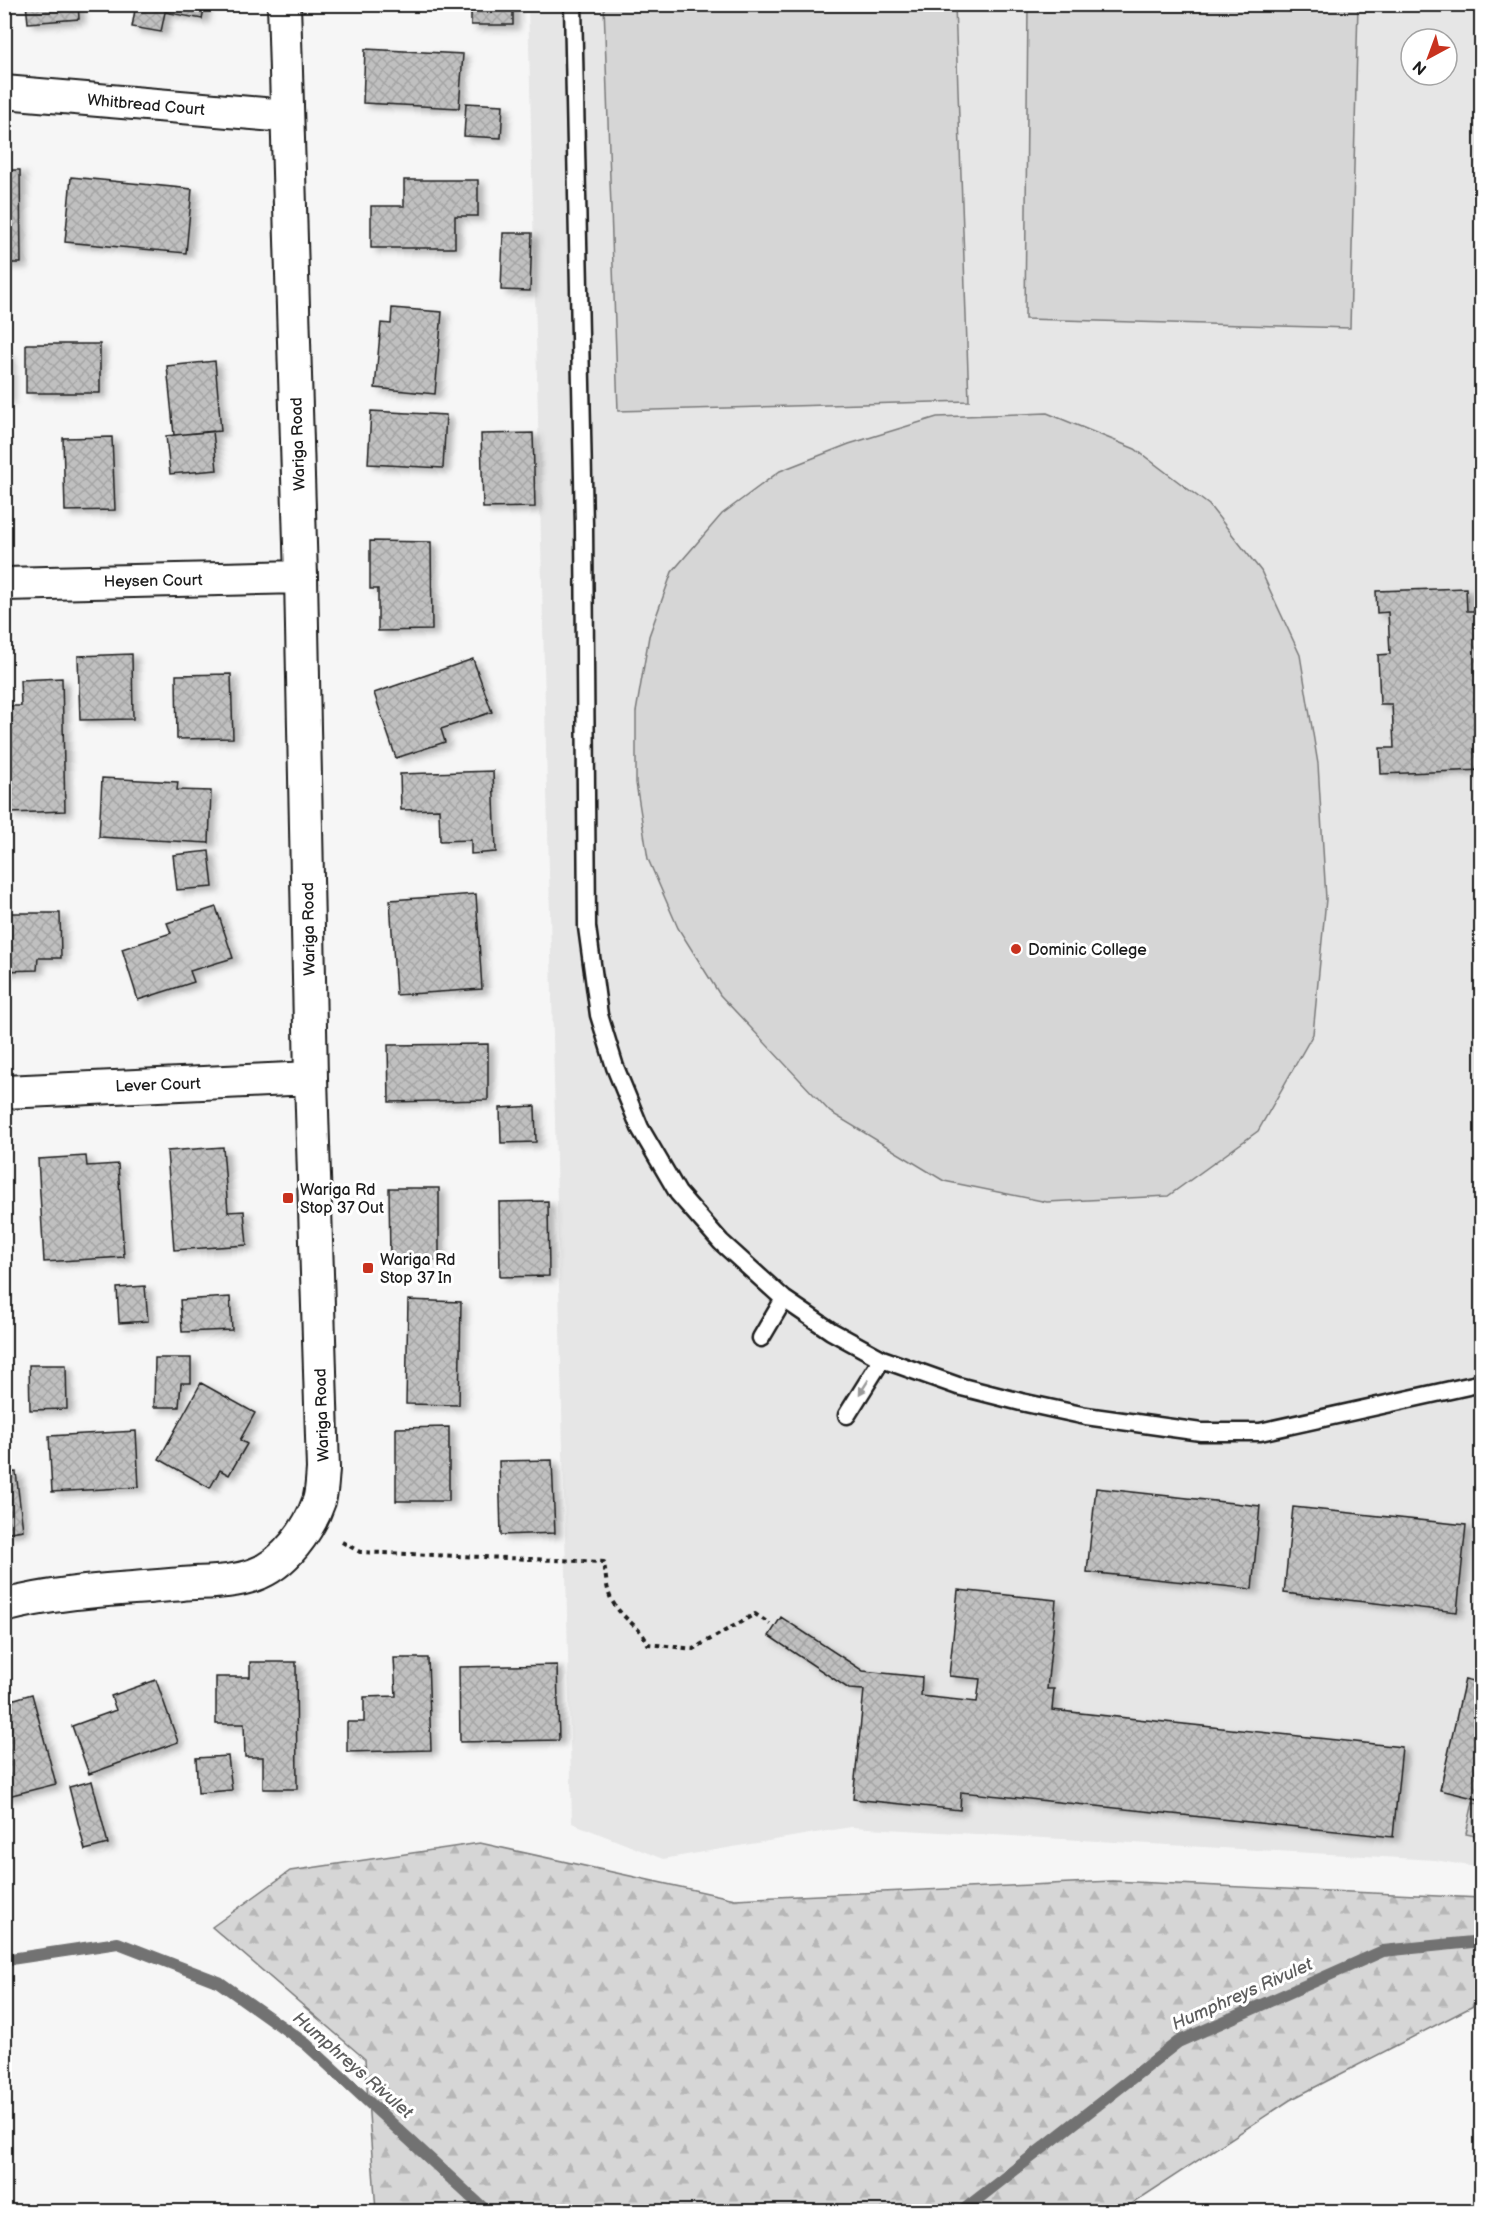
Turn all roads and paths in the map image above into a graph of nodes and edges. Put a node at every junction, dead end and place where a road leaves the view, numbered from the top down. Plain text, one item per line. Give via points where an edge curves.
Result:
1 (284, 4) edge
2 (573, 4) edge
3 (4, 92) edge
4 (287, 116) junction
5 (301, 577) junction
6 (4, 584) edge
7 (311, 1078) junction
8 (4, 1092) edge
9 (784, 1299) junction
10 (761, 1338) dead end
11 (882, 1359) junction
12 (1482, 1383) edge
13 (847, 1415) dead end
14 (310, 1524) junction
15 (4, 1606) edge
16 (770, 1624) dead end

1 - 4 street, Wariga Road
2 - 9 lane via 584,526 587,927 592,975 615,1067 640,1128 678,1193 721,1242
3 - 4 street, Whitbread Court
4 - 5 street, Wariga Road
5 - 6 street, Heysen Court
5 - 7 street, Wariga Road
7 - 8 street, Lever Court
7 - 14 street, Wariga Road via 323,1469 320,1498
9 - 10 lane
9 - 11 lane
11 - 12 lane via 958,1386 1021,1402 1086,1416 1201,1432 1260,1432
11 -> 13 lane
14 - 15 street, Wariga Road via 273,1565 255,1574 231,1580 90,1590
14 - 16 path via 360,1552 604,1562 613,1603 643,1632 648,1644 693,1649 755,1614

